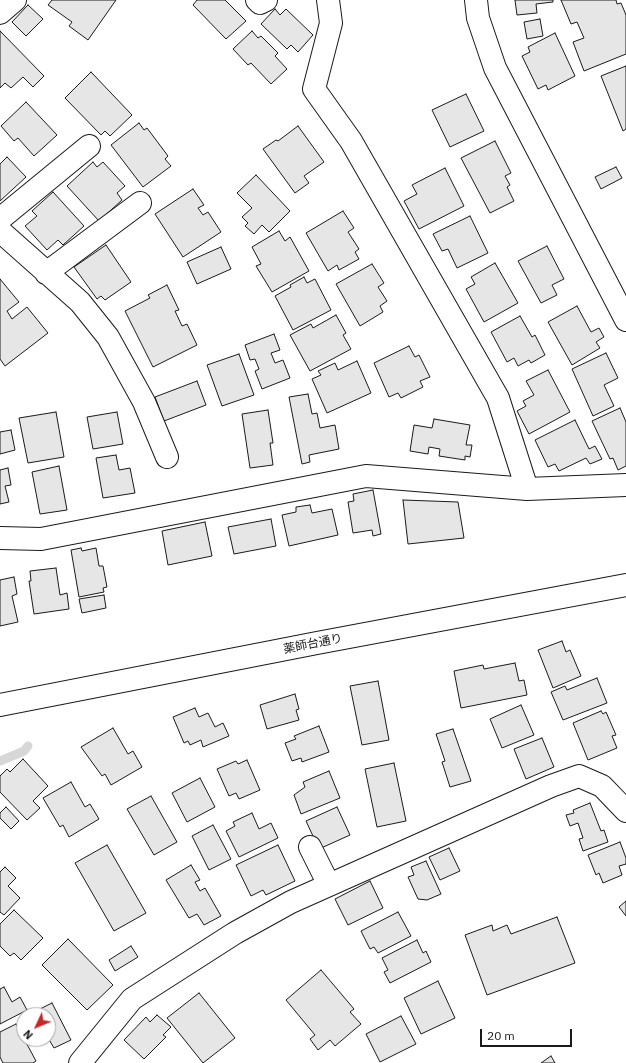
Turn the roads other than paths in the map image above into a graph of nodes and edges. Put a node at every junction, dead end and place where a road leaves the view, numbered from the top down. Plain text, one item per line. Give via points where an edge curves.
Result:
1 (15, 0) edge
2 (257, 0) edge
3 (266, 0) edge
4 (328, 0) edge
5 (476, 0) edge
6 (0, 13) edge
7 (89, 146) dead end
8 (140, 203) dead end
9 (0, 219) edge
10 (0, 231) edge
11 (46, 273) junction
12 (625, 317) edge
13 (168, 457) dead end
14 (626, 485) edge
15 (527, 489) junction
16 (0, 538) edge
17 (626, 585) edge
18 (0, 705) edge
19 (626, 811) edge
20 (310, 848) dead end
21 (329, 885) junction
22 (80, 1063) edge

1 - 6 street
2 - 3 street
4 - 15 street via 331,23 314,88 351,141 498,398
5 - 12 street via 478,18 494,68
7 - 9 street
8 - 11 street
10 - 11 street
11 - 13 street via 80,302 108,337 144,402
14 - 15 street
15 - 16 street via 366,476 41,539
17 - 18 street, 薬師台通り
19 - 21 street via 602,786 579,776 544,789
20 - 21 street
21 - 22 street via 291,902 235,933 132,999

